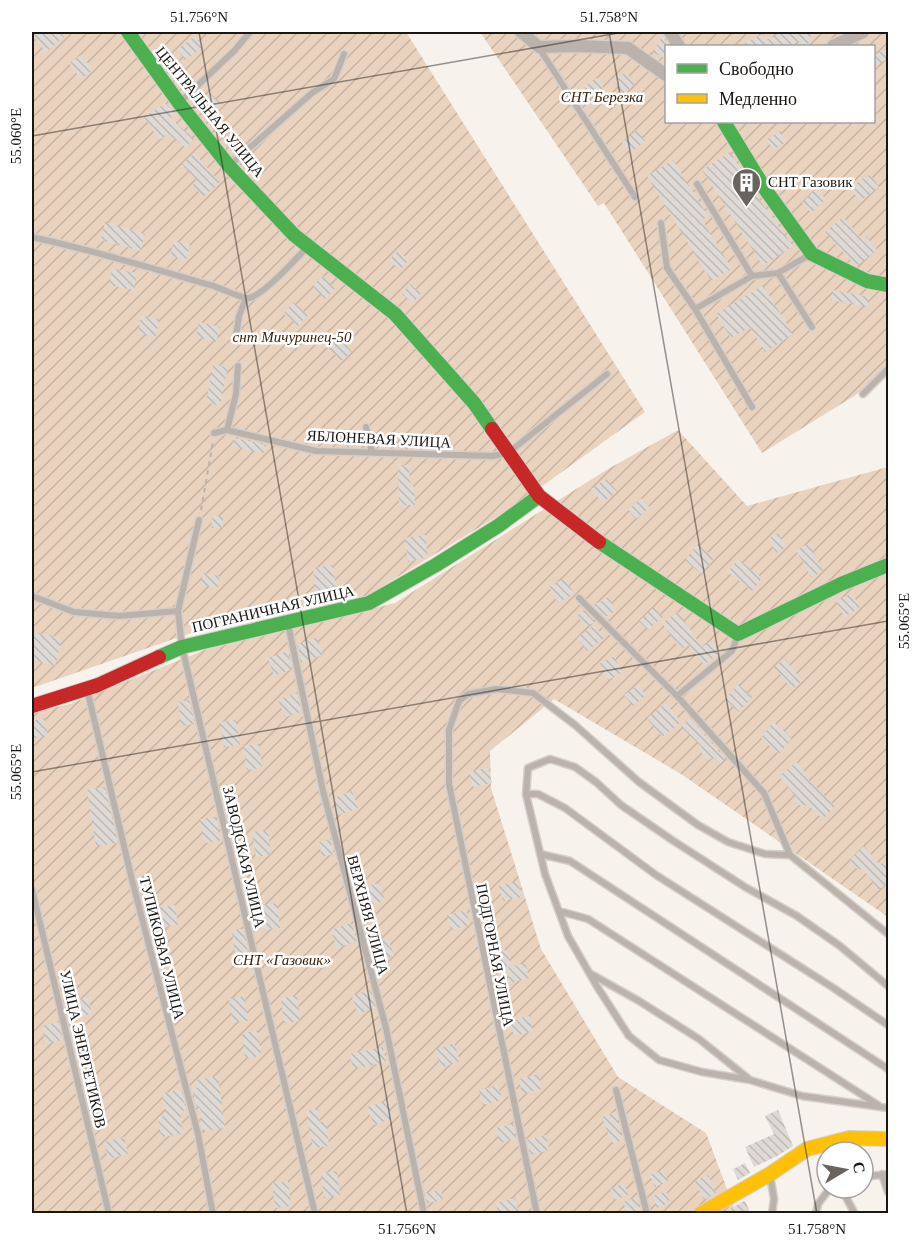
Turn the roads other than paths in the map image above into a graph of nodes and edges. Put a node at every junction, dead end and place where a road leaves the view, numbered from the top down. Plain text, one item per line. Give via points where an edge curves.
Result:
1 (128, 32) edge
2 (250, 32) edge
3 (521, 32) edge
4 (670, 32) edge
5 (863, 32) edge
6 (678, 45) edge
7 (835, 45) edge
8 (539, 47) junction
9 (344, 54) dead end
10 (665, 74) edge
11 (178, 103) junction
12 (725, 123) edge
13 (229, 166) junction
14 (697, 184) dead end
15 (635, 197) dead end
16 (661, 222) dead end
17 (32, 237) edge
18 (309, 246) junction
19 (812, 254) junction
20 (778, 273) junction
21 (752, 276) junction
22 (888, 285) edge
23 (246, 298) junction
24 (695, 309) junction
25 (812, 327) dead end
26 (236, 336) dead end
27 (238, 366) dead end
28 (888, 369) edge
29 (607, 374) dead end
30 (863, 394) dead end
31 (752, 407) dead end
32 (366, 427) dead end
33 (227, 430) junction
34 (214, 433) road end
35 (372, 452) junction
36 (508, 453) junction
37 (538, 496) junction
38 (199, 520) road end
39 (888, 565) edge
40 (32, 596) edge
41 (579, 598) dead end
42 (178, 611) junction
43 (288, 622) junction
44 (738, 634) junction
45 (182, 647) junction
46 (87, 689) junction
47 (677, 696) junction
48 (32, 706) edge
49 (526, 794) junction
50 (540, 854) junction
51 (790, 855) junction
52 (32, 889) edge
53 (559, 911) junction
54 (888, 934) edge
55 (589, 973) junction
56 (888, 986) edge
57 (888, 1025) edge
58 (888, 1069) edge
59 (750, 1080) junction
60 (616, 1090) dead end
61 (885, 1108) edge
62 (886, 1138) edge
63 (770, 1174) junction
64 (885, 1174) edge
65 (888, 1192) edge
66 (821, 1200) edge
67 (847, 1200) edge
68 (109, 1214) edge
69 (213, 1214) edge
70 (315, 1214) edge
71 (424, 1214) edge
72 (537, 1214) edge
73 (647, 1214) edge
74 (700, 1214) edge
75 (772, 1214) edge
76 (816, 1214) edge
77 (855, 1214) edge

1 - 11 street, ЦЕНТРАЛЬНАЯ УЛИЦА
2 - 11 lane
3 - 8 street
4 - 6 street
5 - 7 street
8 - 10 street via 628,48
8 - 15 lane
9 - 13 lane via 334,80 312,93
11 - 13 street, ЦЕНТРАЛЬНАЯ УЛИЦА
12 - 19 street via 765,189
13 - 18 street, ЦЕНТРАЛЬНАЯ УЛИЦА
14 - 21 lane
16 - 24 lane via 667,268
17 - 23 lane
18 - 23 lane via 271,283
18 - 36 street, ЦЕНТРАЛЬНАЯ УЛИЦА via 395,314 474,403
19 - 20 lane
19 - 22 street via 867,281
20 - 21 lane
20 - 25 lane
21 - 24 lane
23 - 26 lane
24 - 31 lane
27 - 33 lane
28 - 30 lane
29 - 36 lane
32 - 35 lane
33 - 34 lane, ЯБЛОНЕВАЯ УЛИЦА
33 - 35 lane, ЯБЛОНЕВАЯ УЛИЦА via 316,451
35 - 36 lane, ЯБЛОНЕВАЯ УЛИЦА via 493,456
36 - 37 street, ЦЕНТРАЛЬНАЯ УЛИЦА
37 - 43 street, ПОГРАНИЧНАЯ УЛИЦА via 445,560 369,603
37 - 44 street, ЦЕНТРАЛЬНАЯ УЛИЦА via 609,550
38 - 42 lane, ЗАВОДСКАЯ УЛИЦА
39 - 44 street
40 - 42 lane via 74,612 118,616
41 - 47 lane
42 - 45 lane, ЗАВОДСКАЯ УЛИЦА
43 - 45 street, ПОГРАНИЧНАЯ УЛИЦА
43 - 71 lane, ВЕРХНЯЯ УЛИЦА via 324,791 386,1028
44 - 47 lane via 732,651
45 - 46 street, ПОГРАНИЧНАЯ УЛИЦА
45 - 70 lane, ЗАВОДСКАЯ УЛИЦА
46 - 48 street, ПОГРАНИЧНАЯ УЛИЦА
46 - 69 lane, ТУПИКОВАЯ УЛИЦА via 198,1134
47 - 51 lane via 764,793
49 - 50 lane
49 - 56 lane via 528,768 550,759 575,767 621,805 840,946
49 - 57 lane via 538,794 565,808 656,875
50 - 53 lane
50 - 58 lane via 570,861
51 - 54 lane
51 - 72 lane, ПОДГОРНАЯ УЛИЦА via 765,854 728,842 698,825 639,782 533,693 497,689 468,694 459,701 449,730 449,784
52 - 68 lane, УЛИЦА ЭНЕРГЕТИКОВ
53 - 55 lane
53 - 61 lane via 588,919
55 - 59 lane via 699,1039
55 - 59 lane via 629,1036 659,1060
59 - 61 lane via 802,1096
60 - 73 lane
62 - 63 street via 849,1138 807,1149
63 - 74 street
63 - 75 lane
64 - 65 lane
66 - 76 lane
67 - 77 lane

